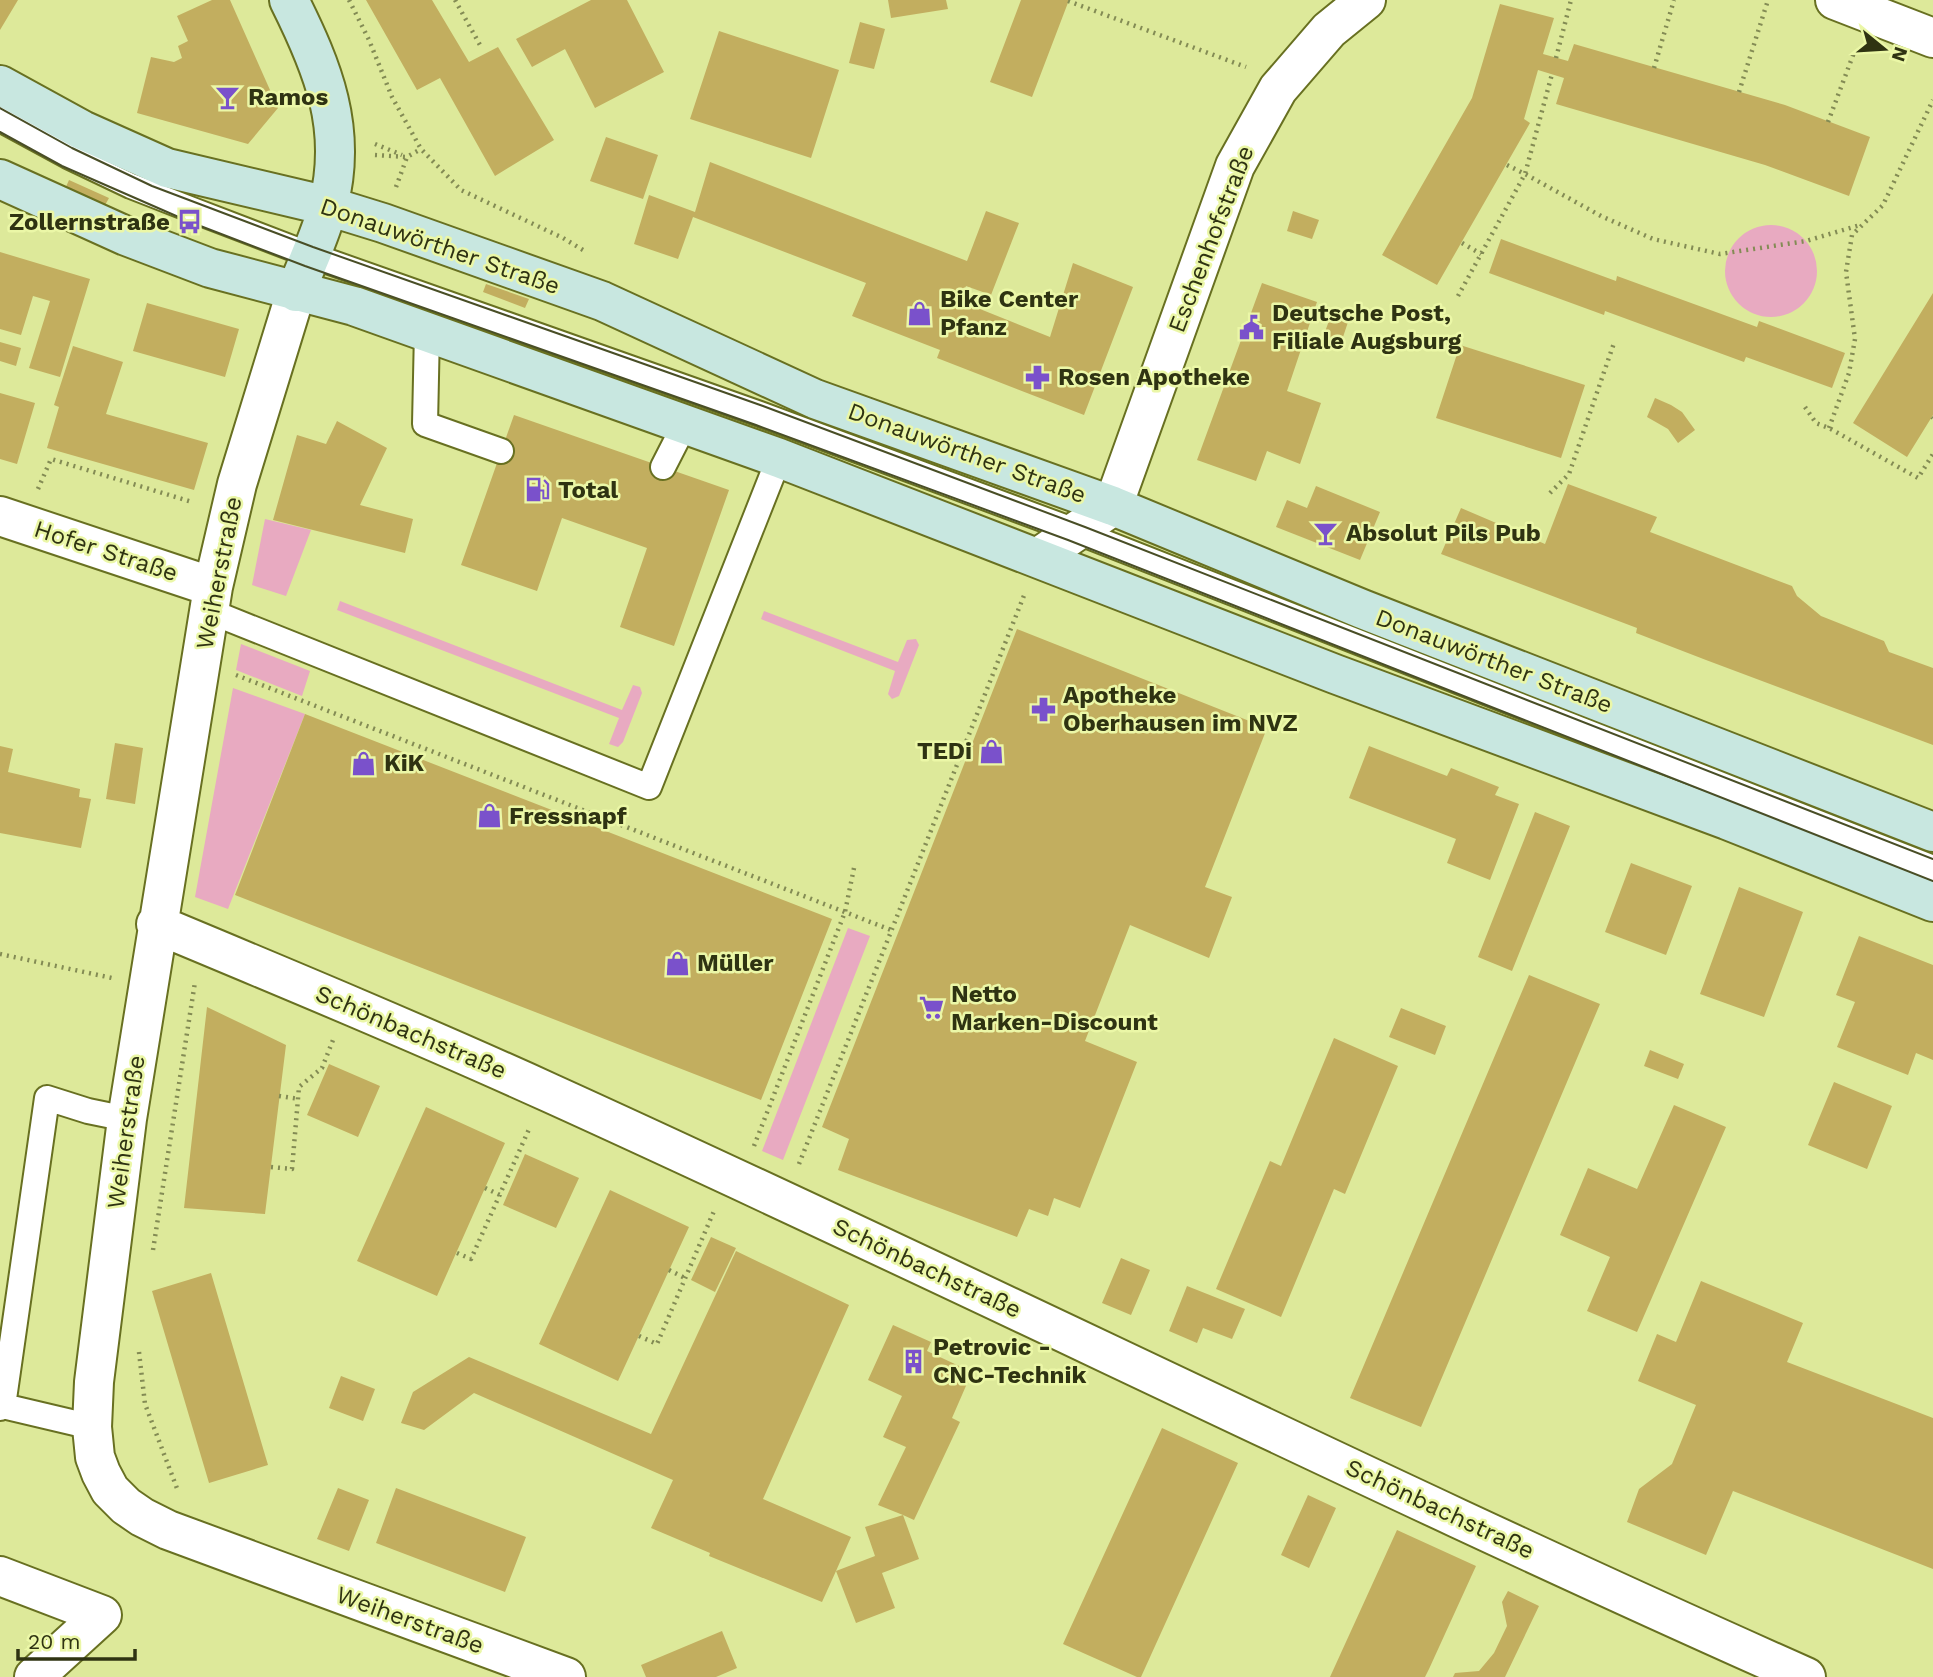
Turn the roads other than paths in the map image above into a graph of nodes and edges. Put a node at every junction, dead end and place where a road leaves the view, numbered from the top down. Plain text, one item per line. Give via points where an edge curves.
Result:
1 (289, 0) edge
2 (1366, 0) edge
3 (1835, 0) edge
4 (1933, 38) edge
5 (0, 85) edge
6 (0, 118) edge
7 (0, 179) edge
8 (328, 206) junction
9 (310, 256) junction
10 (296, 292) junction
11 (426, 331) junction
12 (685, 424) junction
13 (501, 451) dead end
14 (779, 458) junction
15 (663, 467) dead end
16 (1114, 506) junction
17 (11, 520) edge
18 (1078, 532) junction
19 (1039, 557) junction
20 (211, 599) junction
21 (1933, 832) edge
22 (1933, 868) edge
23 (1933, 902) edge
24 (156, 924) junction
25 (127, 1119) junction
26 (1, 1407) edge
27 (92, 1427) junction
28 (0, 1576) edge
29 (34, 1677) edge
30 (566, 1677) edge
31 (1806, 1677) edge

1 - 8 main road via 314,51 335,127
2 - 16 street, Eschenhofstraße via 1329,30 1278,89 1235,166
3 - 4 street
5 - 8 main road, Donauwörther Straße via 82,130 167,168
6 - 9 lane via 131,186
7 - 10 main road via 152,246
8 - 9 main road
8 - 16 main road, Donauwörther Straße via 602,301 815,399
9 - 10 main road
9 - 18 lane via 747,409
10 - 11 main road via 355,306
10 - 20 street, Weiherstraße via 261,400
11 - 12 main road
11 - 13 lane via 425,424
12 - 14 main road
12 - 15 lane
14 - 19 main road
14 - 20 lane via 649,787
16 - 18 street
16 - 21 main road, Donauwörther Straße via 1362,609
17 - 20 street, Hofer Straße
18 - 19 street
18 - 22 lane
19 - 23 main road
20 - 24 street, Weiherstraße
24 - 25 street, Weiherstraße
24 - 31 street, Schönbachstraße via 347,1003 735,1178
25 - 26 lane via 47,1098
25 - 27 street, Weiherstraße
26 - 27 lane
27 - 30 street, Weiherstraße via 95,1457 110,1490 142,1517
28 - 29 street via 102,1615

